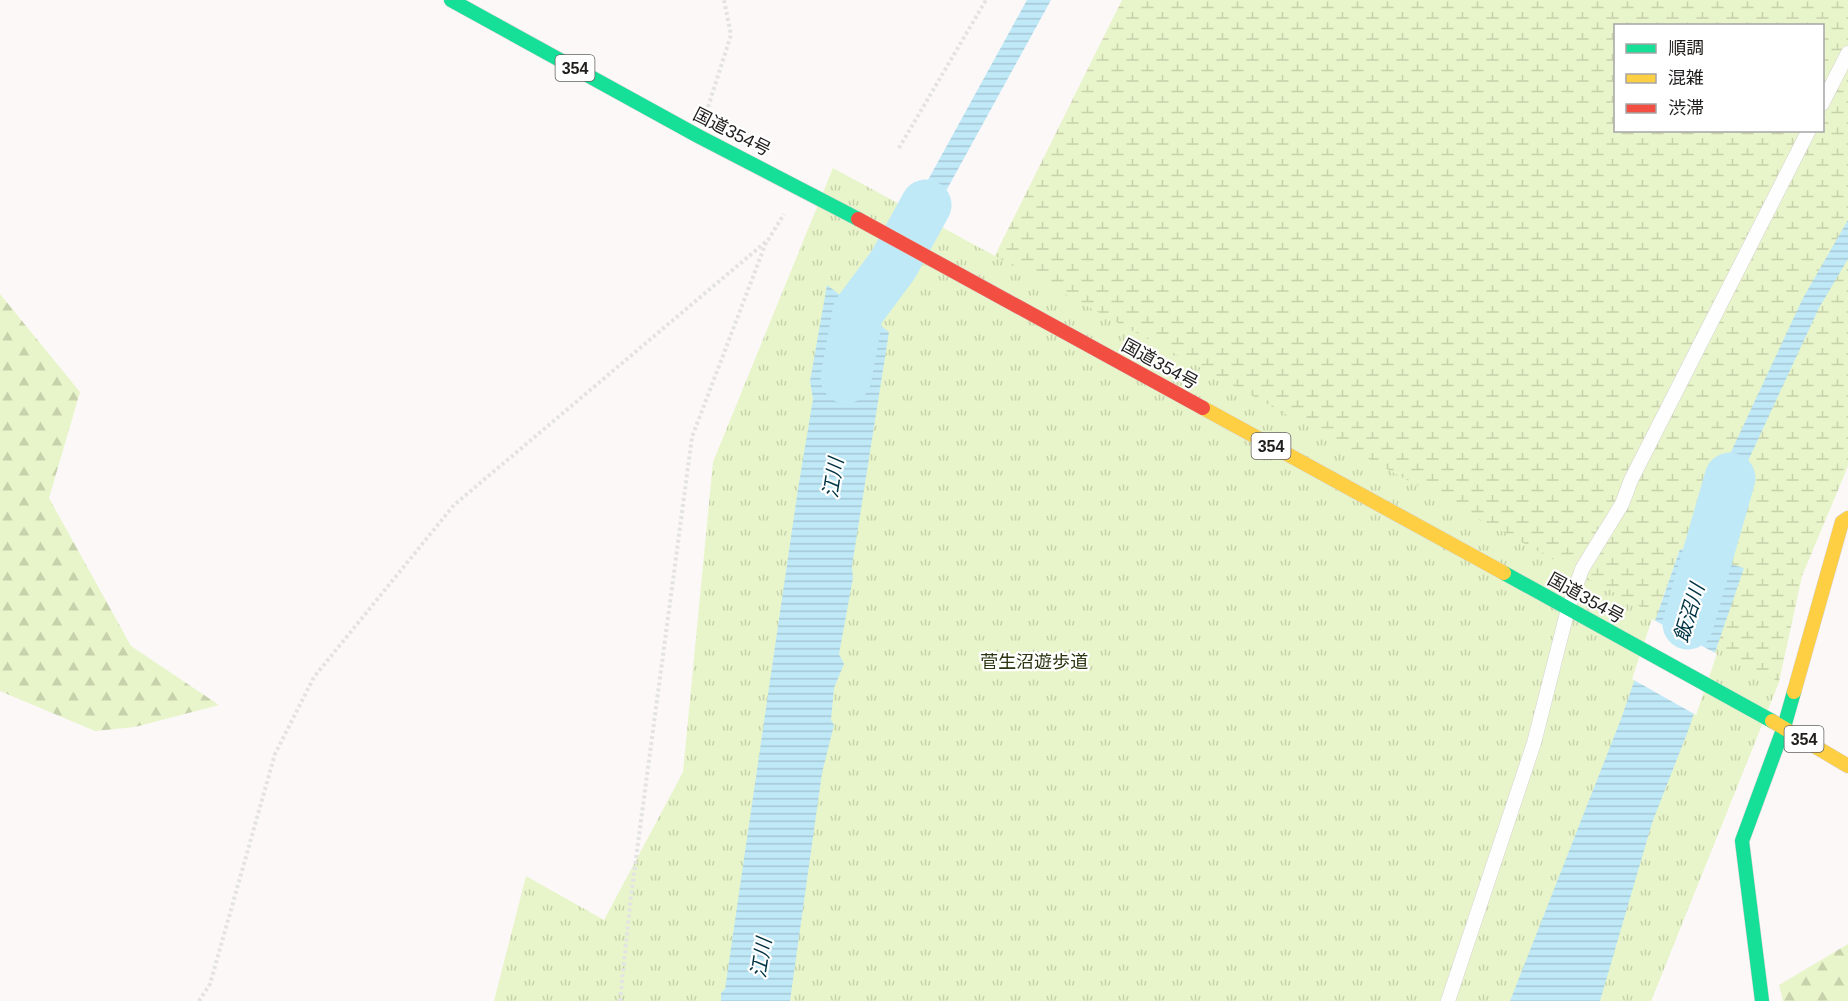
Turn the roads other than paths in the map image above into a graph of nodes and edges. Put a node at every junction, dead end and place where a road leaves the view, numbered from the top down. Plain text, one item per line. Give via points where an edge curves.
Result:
1 (451, 0) edge
2 (1848, 53) edge
3 (1824, 100) edge
4 (1808, 132) edge
5 (1848, 518) edge
6 (1568, 609) junction
7 (1784, 727) junction
8 (1848, 766) edge
9 (1448, 1001) edge
10 (1762, 1001) edge

1 - 6 main road, 国道354号 / 354
2 - 3 lane
4 - 6 lane via 1622,504 1582,569
5 - 7 main road via 1842,522
6 - 7 main road, 国道354号 / 354
6 - 9 lane via 1534,743
7 - 8 main road, 国道354号 / 354
7 - 10 main road via 1742,842

